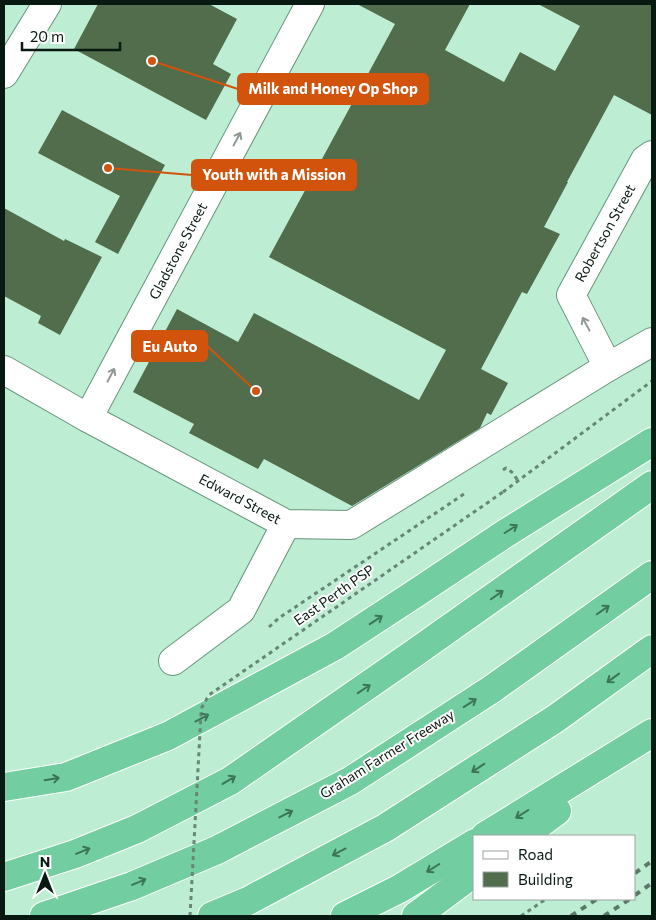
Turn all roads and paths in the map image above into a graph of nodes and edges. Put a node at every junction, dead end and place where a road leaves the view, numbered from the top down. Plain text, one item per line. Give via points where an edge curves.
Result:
1 (47, 4) edge
2 (310, 4) edge
3 (4, 74) edge
4 (652, 155) edge
5 (652, 342) edge
6 (608, 367) junction
7 (4, 370) edge
8 (652, 381) edge
9 (88, 418) junction
10 (652, 442) edge
11 (652, 485) edge
12 (286, 524) junction
13 (652, 575) edge
14 (652, 649) edge
15 (173, 662) dead end
16 (652, 733) edge
17 (652, 739) edge
18 (4, 787) edge
19 (487, 835) edge
20 (524, 835) edge
21 (473, 844) edge
22 (473, 873) edge
23 (4, 877) edge
24 (545, 900) edge
25 (44, 916) edge
26 (190, 916) edge
27 (212, 916) edge
28 (345, 916) edge
29 (416, 916) edge
30 (521, 916) edge

1 - 3 street
9 -> 2 street, Gladstone Street
6 -> 4 street, Robertson Street via 571,295 645,160
5 - 6 street, Edward Street
6 - 12 street, Edward Street via 351,525
7 - 9 street, Edward Street
8 - 26 path, East Perth PSP, bridge via 503,492 209,695 201,714
9 - 12 street, Edward Street
18 -> 10 highway via 66,777 177,732 335,646
23 -> 11 highway via 137,829 230,781
12 - 15 street via 241,610
25 -> 13 highway, Graham Farmer Freeway via 132,886 217,850 350,781 492,688
14 -> 27 highway via 555,719 385,828 248,901
16 -> 19 highway
17 - 20 highway
21 -> 28 highway via 399,889
22 - 29 highway
24 - 30 path

